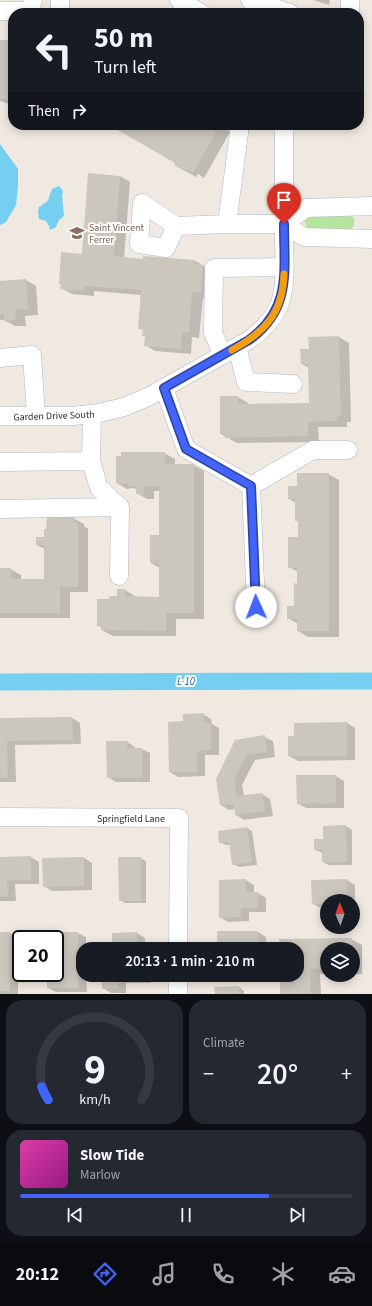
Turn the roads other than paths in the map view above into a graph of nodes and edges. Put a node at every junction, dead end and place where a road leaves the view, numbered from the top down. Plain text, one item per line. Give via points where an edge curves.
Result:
1 (179, 0) edge
2 (250, 0) edge
3 (193, 8) edge
4 (275, 8) edge
5 (239, 130) edge
6 (284, 130) edge
7 (372, 206) edge
8 (227, 224) junction
9 (284, 224) junction
10 (176, 226) dead end
11 (372, 239) edge
12 (284, 267) junction
13 (230, 351) junction
14 (0, 358) edge
15 (293, 384) dead end
16 (164, 388) junction
17 (92, 414) junction
18 (0, 416) edge
19 (36, 416) junction
20 (348, 450) dead end
21 (91, 461) junction
22 (0, 462) edge
23 (251, 486) junction
24 (120, 508) junction
25 (0, 509) edge
26 (119, 576) dead end
27 (256, 607) dead end
28 (0, 817) edge
29 (178, 942) edge
30 (178, 982) edge
31 (178, 994) edge

1 - 3 street
2 - 4 street
5 - 8 street
6 - 9 street, Garden Drive South
7 - 9 street via 306,208
8 - 9 street
8 - 10 street
9 - 11 street via 304,237
9 - 12 street, Garden Drive South
12 - 13 street, Garden Drive South via 283,291 274,314 259,333
12 - 13 street via 214,268 213,333
13 - 15 street via 246,382
13 - 16 street, Garden Drive South
14 - 19 street via 32,355
16 - 17 street, Garden Drive South via 124,407
16 - 23 street via 186,449
17 - 19 street, Garden Drive South
17 - 21 street
18 - 19 street, Garden Drive South
20 - 23 street via 313,450
21 - 22 street
21 - 24 street via 99,488
23 - 27 street
24 - 25 street
24 - 26 street
28 - 29 street, Springfield Lane via 179,818
30 - 31 street

